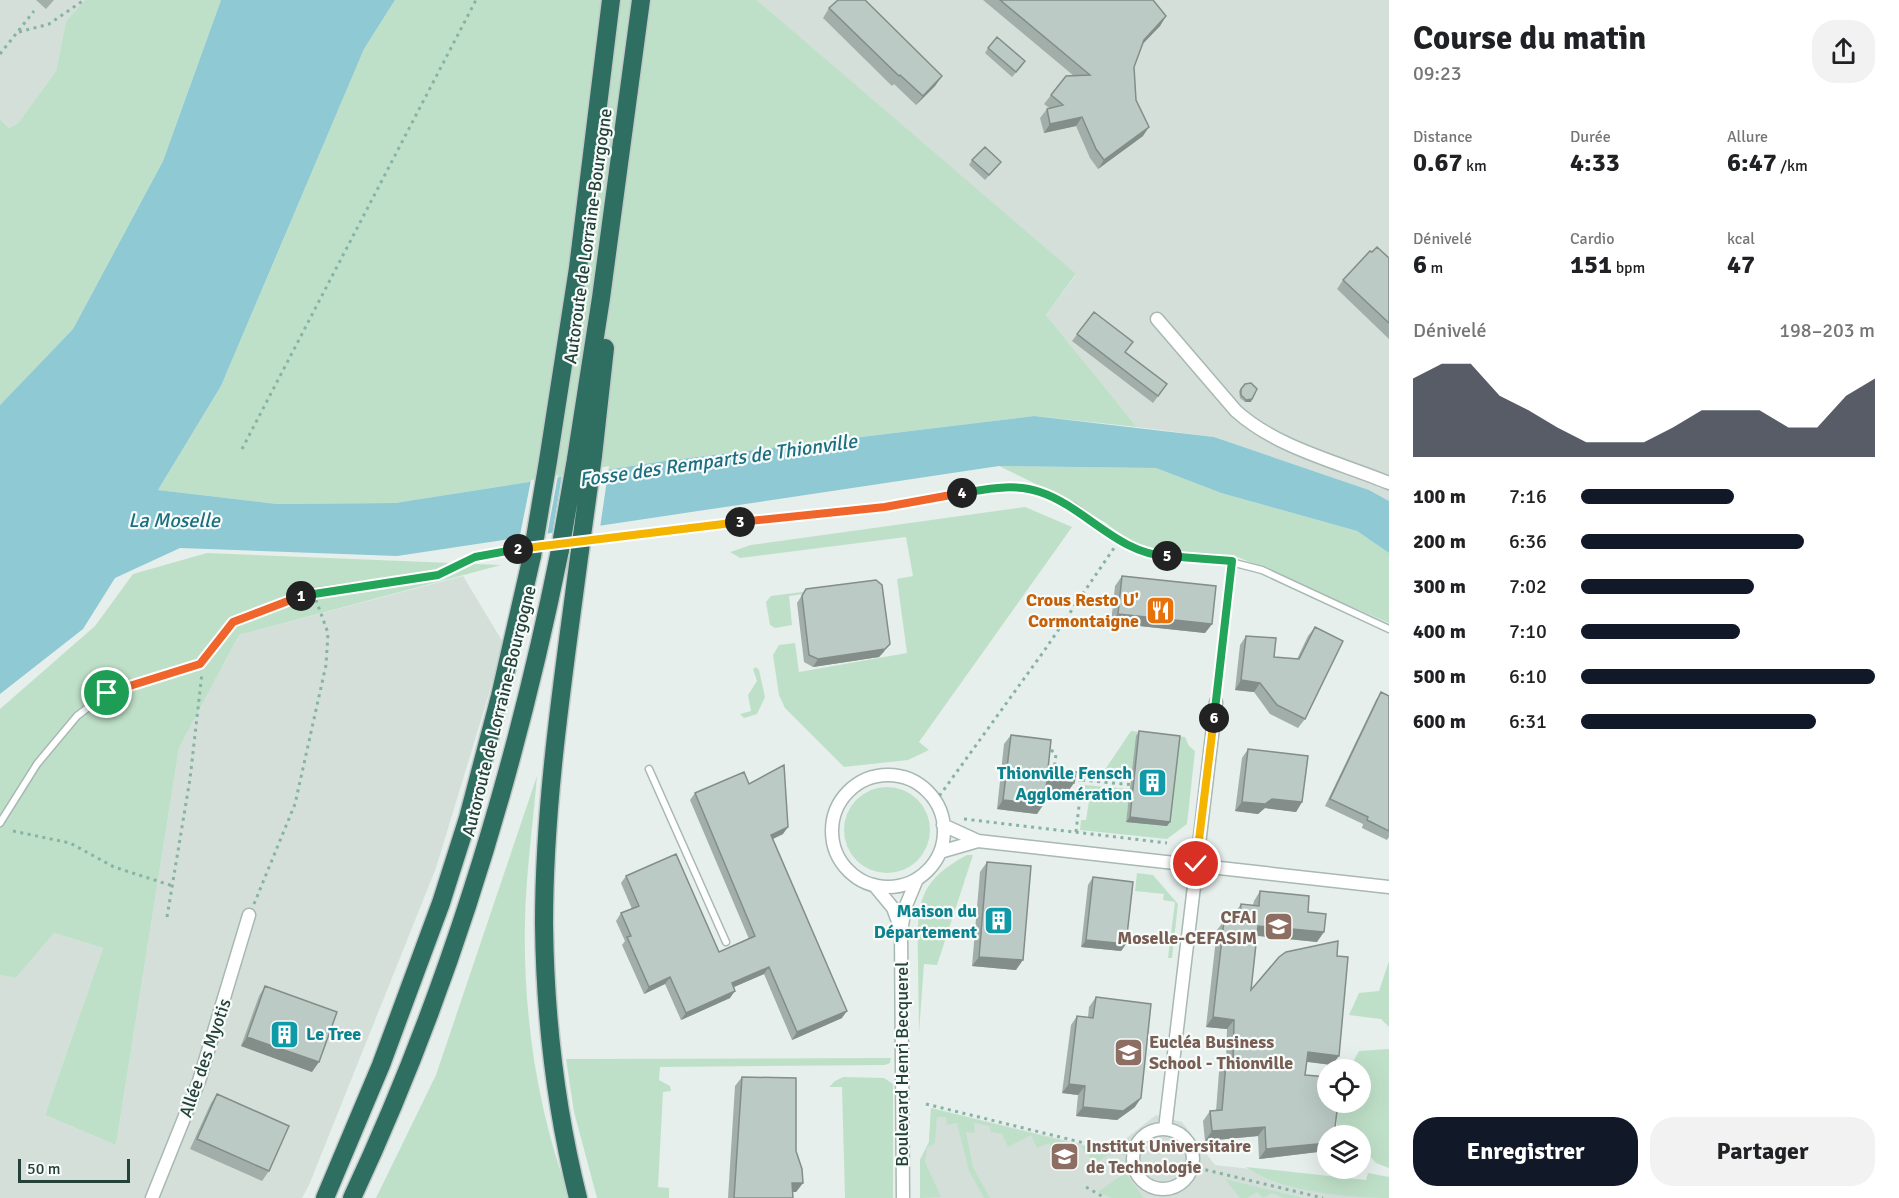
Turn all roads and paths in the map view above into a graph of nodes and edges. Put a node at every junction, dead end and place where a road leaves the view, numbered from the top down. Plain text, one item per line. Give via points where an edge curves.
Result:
1 (84, 0) edge
2 (476, 0) edge
3 (611, 0) edge
4 (641, 0) edge
5 (34, 11) dead end
6 (19, 32) junction
7 (0, 54) edge
8 (1157, 319) dead end
9 (242, 449) dead end
10 (584, 458) junction
11 (1389, 483) edge
12 (1119, 540) junction
13 (1232, 561) junction
14 (314, 592) junction
15 (1389, 629) edge
16 (200, 664) junction
17 (1216, 702) joint
18 (1051, 750) edge
19 (649, 769) dead end
20 (1086, 770) dead end
21 (1053, 777) edge
22 (1063, 778) edge
23 (1082, 780) junction
24 (1134, 785) edge
25 (935, 802) junction
26 (959, 819) dead end
27 (0, 823) edge
28 (943, 825) junction
29 (13, 831) dead end
30 (1076, 832) junction
31 (1075, 840) dead end
32 (978, 841) junction
33 (1167, 843) dead end
34 (940, 852) junction
35 (1196, 864) junction
36 (917, 879) junction
37 (874, 885) junction
38 (173, 886) junction
39 (1389, 887) edge
40 (249, 915) joint
41 (167, 917) dead end
42 (901, 931) junction
43 (726, 942) dead end
44 (381, 1065) junction
45 (560, 1104) junction
46 (926, 1104) dead end
47 (1165, 1129) junction
48 (1133, 1155) junction
49 (1198, 1168) dead end
50 (1086, 1187) dead end
51 (152, 1198) edge
52 (313, 1198) edge
53 (325, 1198) edge
54 (352, 1198) edge
55 (578, 1198) edge
56 (587, 1198) edge
57 (903, 1198) edge
58 (1104, 1198) edge
59 (1323, 1198) edge

1 - 6 path via 49,24
2 - 9 path
3 - 44 highway, Autoroute de Lorraine-Bourgogne, bridge via 578,268 532,556 468,818
4 - 10 highway, Autoroute de Lorraine-Bourgogne via 601,298 606,344
5 - 6 path
6 - 7 path
8 - 11 street via 1249,423 1282,441
10 - 45 highway, bridge via 580,550 548,828 544,923 547,995
10 - 54 highway, Autoroute de Lorraine-Bourgogne, bridge via 527,700 471,900 418,1044
12 - 13 lane via 1144,553
12 - 14 lane via 1064,502 1039,491 1000,487 885,507 626,534 506,551 475,557 438,575
12 - 25 path
13 - 15 lane via 1262,570
13 - 17 path
14 - 16 lane via 233,622
14 - 40 path via 328,633 326,665 295,804
16 - 27 lane via 107,693 78,716 37,764
16 - 38 path via 204,678
17 - 35 street
18 - 21 path via 1056,754
19 - 43 lane
20 - 23 path
22 - 23 path
23 - 24 path
23 - 30 path
25 - 28 street
25 - 37 street via 914,781 881,775 865,779 840,801 833,816 834,849 854,876
26 - 30 path
28 - 32 street
28 - 34 street
29 - 38 path via 70,843 114,867
30 - 31 path
30 - 33 path
32 - 34 street
32 - 35 street
34 - 36 street
35 - 39 street
35 - 47 street
36 - 37 street via 901,886
36 - 42 street, Boulevard Henri Becquerel
37 - 42 street, Boulevard Henri Becquerel via 893,908
38 - 41 path
40 - 51 street, Allée des Myotis via 199,1081
42 - 57 street, Boulevard Henri Becquerel
44 - 52 highway
44 - 53 highway, Autoroute de Lorraine-Bourgogne
45 - 55 highway
45 - 56 highway
46 - 48 path
47 - 48 street via 1156,1129 1140,1138
47 - 48 street via 1183,1136 1193,1153 1191,1172 1185,1180 1168,1189 1150,1187 1136,1174
49 - 59 path
50 - 58 path

